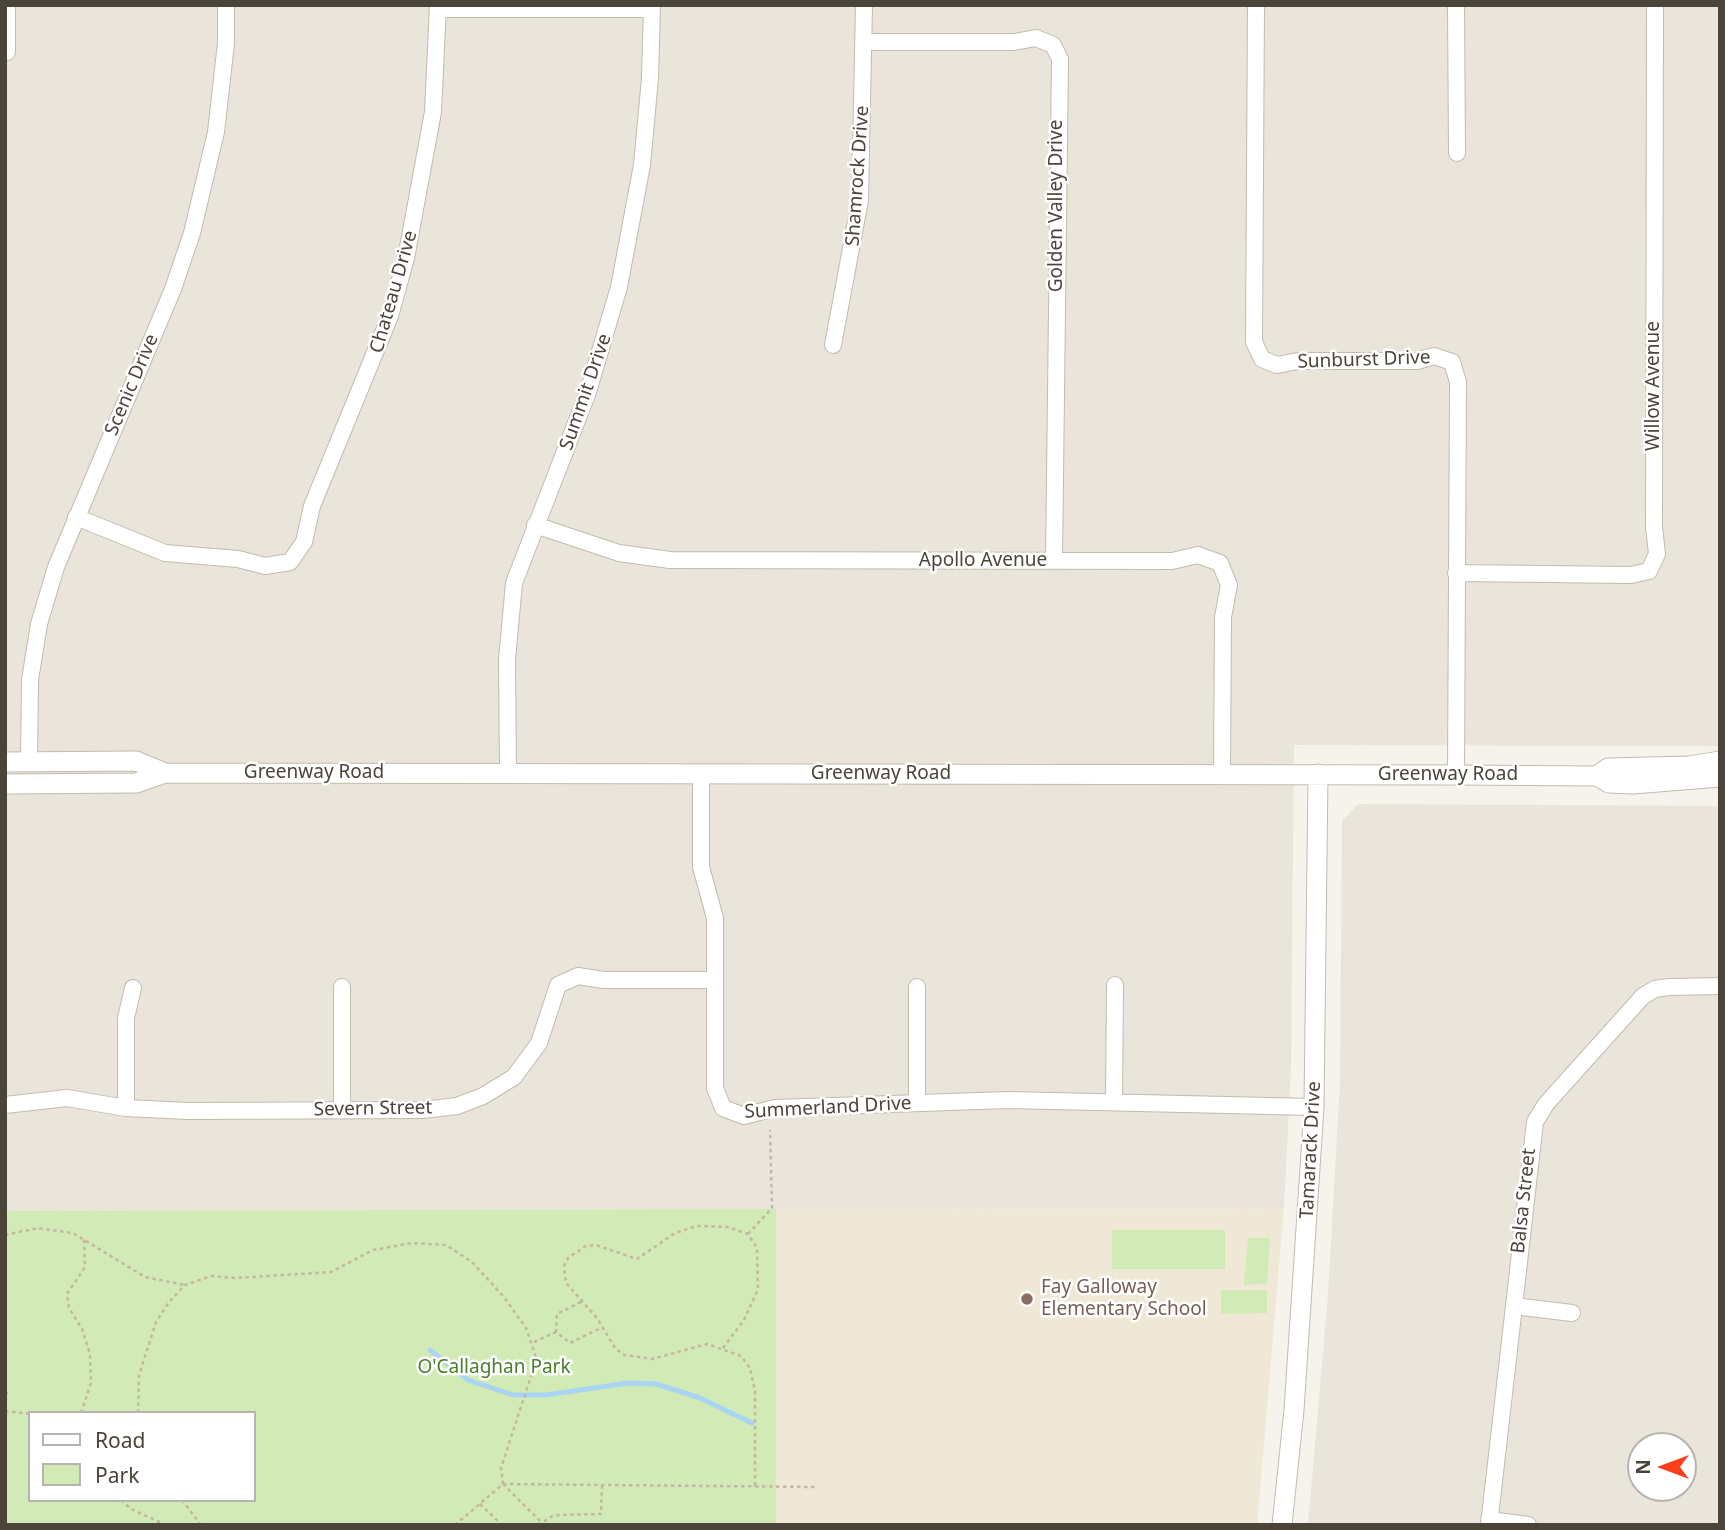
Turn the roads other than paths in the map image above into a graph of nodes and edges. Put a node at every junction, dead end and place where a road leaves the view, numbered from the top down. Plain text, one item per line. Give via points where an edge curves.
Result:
1 (7, 5) edge
2 (226, 5) edge
3 (864, 5) edge
4 (1256, 5) edge
5 (1456, 5) edge
6 (1655, 5) edge
7 (438, 7) edge
8 (652, 7) edge
9 (864, 41) junction
10 (8, 51) dead end
11 (1457, 153) dead end
12 (833, 345) dead end
13 (76, 517) junction
14 (536, 525) junction
15 (1054, 561) junction
16 (1456, 573) junction
17 (1720, 761) edge
18 (5, 762) edge
19 (29, 762) junction
20 (165, 773) junction
21 (508, 774) junction
22 (701, 774) junction
23 (1222, 774) junction
24 (1318, 774) junction
25 (1456, 775) junction
26 (1597, 776) junction
27 (1720, 777) edge
28 (5, 784) edge
29 (715, 980) junction
30 (1115, 985) dead end
31 (342, 986) dead end
32 (1720, 986) edge
33 (133, 988) dead end
34 (916, 988) dead end
35 (1114, 1102) junction
36 (917, 1103) junction
37 (5, 1105) edge
38 (1314, 1107) junction
39 (126, 1108) junction
40 (342, 1110) junction
41 (1514, 1306) junction
42 (1572, 1312) dead end
43 (1489, 1523) edge
44 (1282, 1525) edge
45 (1528, 1525) edge

1 - 10 street
2 - 13 street, Scenic Drive via 216,132 192,233 173,289
3 - 9 street, Shamrock Drive
4 - 16 street, Sunburst Drive via 1254,342 1262,359 1278,365 1417,361 1434,356 1451,362 1458,382
5 - 11 street
6 - 16 street, Willow Avenue via 1657,554 1648,570 1631,575
7 - 8 street
7 - 13 street, Chateau Drive via 433,111 406,258 370,371 313,506 304,542 290,562 265,566 165,553
8 - 14 street, Summit Drive via 642,165 619,287 588,392
9 - 12 street, Shamrock Drive via 860,200
9 - 15 street, Golden Valley Drive via 1014,42 1036,38 1053,45 1060,60
13 - 19 street, Scenic Drive via 56,567 33,650
14 - 15 street, Apollo Avenue via 589,545 650,559
14 - 21 street, Summit Drive via 517,574 509,614
15 - 23 street, Apollo Avenue via 1172,561 1198,555 1220,563 1229,585 1223,617
16 - 25 street, Sunburst Drive
17 - 26 street, Greenway Road via 1608,768
18 - 19 street, Greenway Road
19 - 20 street, Greenway Road via 136,761
20 - 21 street, Greenway Road
20 - 28 street, Greenway Road via 136,783
21 - 22 street, Greenway Road
22 - 23 street, Greenway Road
22 - 29 street, Summerland Drive via 699,845 715,918
23 - 24 street, Greenway Road
24 - 25 street, Greenway Road
24 - 38 street, Tamarack Drive
25 - 26 street, Greenway Road
26 - 27 street, Greenway Road via 1609,783 1633,785
29 - 36 street, Summerland Drive via 715,1088 723,1108 744,1116 775,1108
29 - 40 street, Severn Street via 578,976 558,985 539,1043 514,1077 483,1096 457,1106 423,1110
30 - 35 street
31 - 40 street
32 - 41 street, Balsa Street via 1669,986 1643,996 1546,1104 1531,1137
33 - 39 street via 125,1018
34 - 36 street
35 - 36 street, Summerland Drive
35 - 38 street, Summerland Drive
37 - 39 street, Severn Street via 67,1098
38 - 44 street, Tamarack Drive
39 - 40 street, Severn Street
41 - 42 street
41 - 43 street, Balsa Street
43 - 45 street

